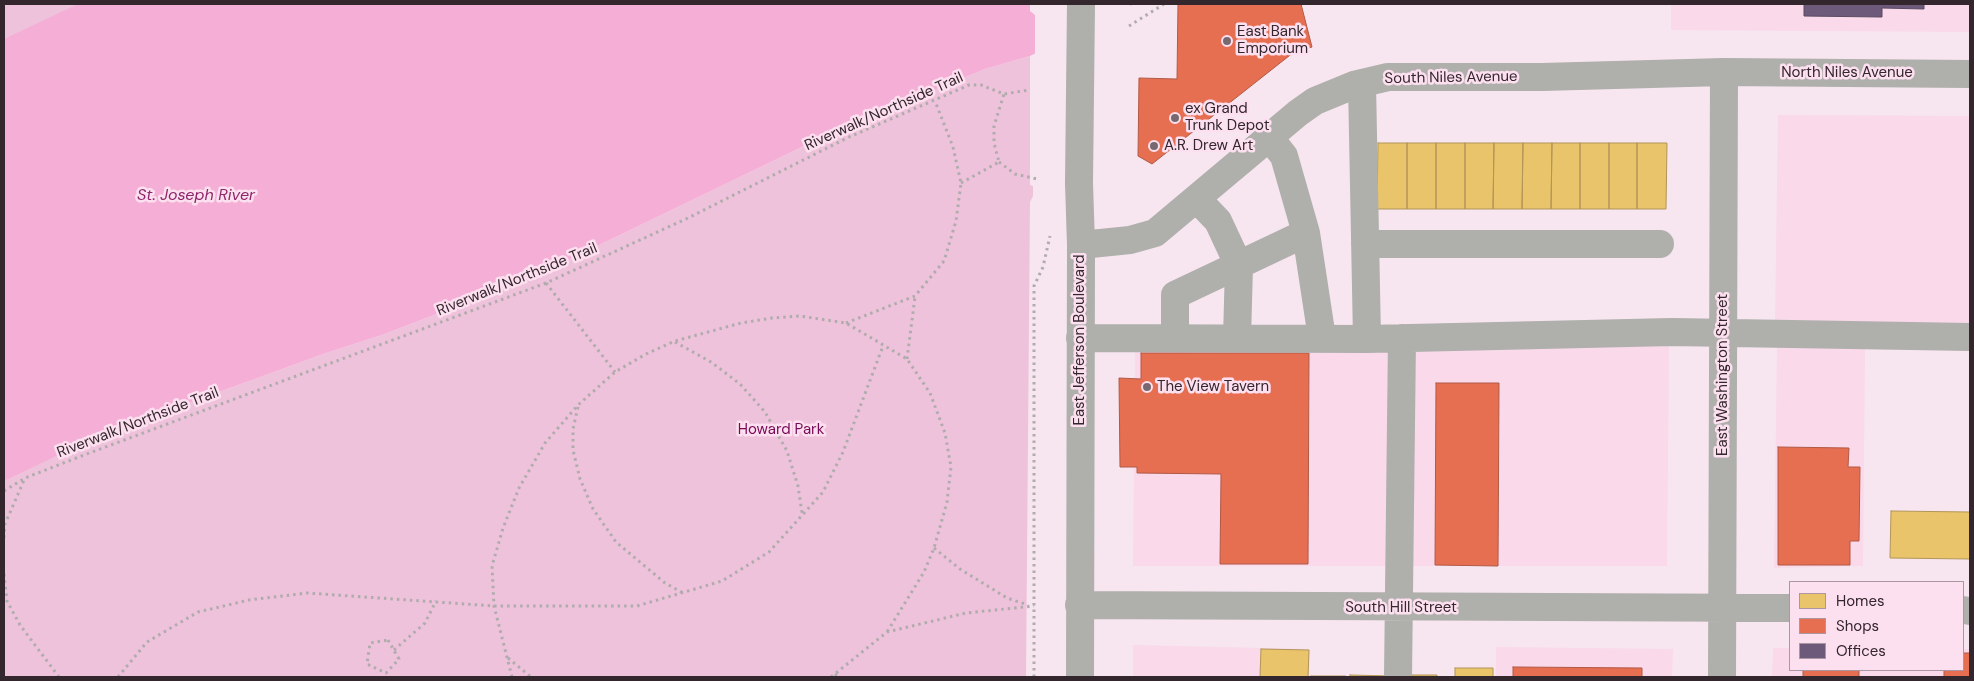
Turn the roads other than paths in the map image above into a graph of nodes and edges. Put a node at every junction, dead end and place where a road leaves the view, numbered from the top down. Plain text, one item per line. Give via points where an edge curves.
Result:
1 (1081, 4) edge
2 (1724, 72) junction
3 (1970, 74) edge
4 (1362, 83) junction
5 (1269, 136) junction
6 (1198, 199) junction
7 (1306, 233) junction
8 (1365, 244) junction
9 (1660, 244) dead end
10 (1081, 245) junction
11 (1239, 266) junction
12 (1723, 332) junction
13 (1970, 337) edge
14 (1080, 338) junction
15 (1175, 338) junction
16 (1237, 338) junction
17 (1322, 338) junction
18 (1402, 338) junction
19 (1367, 339) junction
20 (1080, 605) junction
21 (1397, 608) junction
22 (1722, 608) junction
23 (1789, 608) edge
24 (1080, 677) edge
25 (1398, 677) edge
26 (1722, 677) edge

1 - 10 street, East Jefferson Boulevard, bridge
2 - 3 street, North Niles Avenue
2 - 4 street, South Niles Avenue via 1542,77 1413,76
2 - 12 street, East Washington Street
4 - 5 street, South Niles Avenue via 1315,102
4 - 8 street
5 - 6 street, South Niles Avenue
5 - 7 street via 1284,156
6 - 10 street, South Niles Avenue via 1155,233
6 - 11 street via 1218,221
7 - 11 street
7 - 17 street
8 - 9 street
8 - 19 street
10 - 14 street, East Jefferson Boulevard
11 - 15 street via 1175,295
11 - 16 street
12 - 13 street
12 - 18 street
12 - 22 street, East Washington Street
14 - 15 street
14 - 20 street, East Jefferson Boulevard
15 - 16 street
16 - 17 street
17 - 19 street
18 - 19 street
18 - 21 street
20 - 21 street, South Hill Street
20 - 24 street, East Jefferson Boulevard
21 - 22 street, South Hill Street
21 - 25 street
22 - 23 street, South Hill Street
22 - 26 street, East Washington Street

